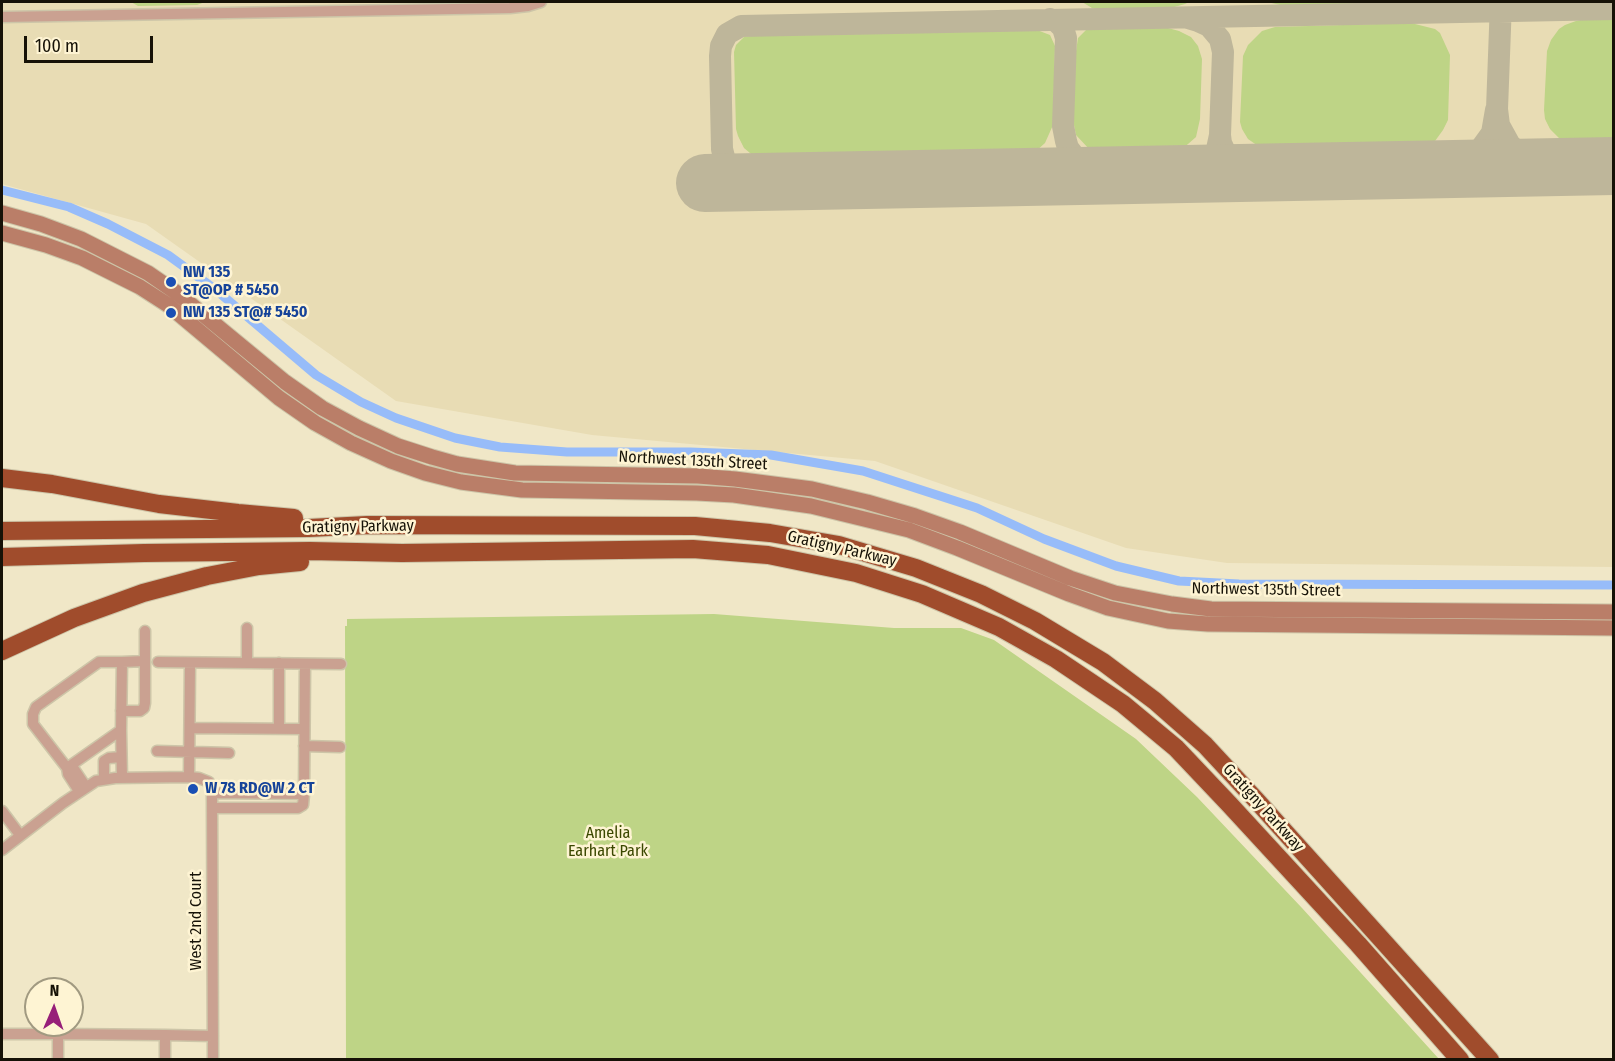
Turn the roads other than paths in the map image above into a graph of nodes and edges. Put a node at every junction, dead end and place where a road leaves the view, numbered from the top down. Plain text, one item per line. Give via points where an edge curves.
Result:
1 (541, 2) edge
2 (2, 17) edge
3 (2, 213) edge
4 (2, 233) edge
5 (2, 478) edge
6 (367, 525) junction
7 (2, 531) edge
8 (402, 553) junction
9 (2, 557) edge
10 (1417, 610) junction
11 (1614, 612) edge
12 (1417, 627) junction
13 (247, 628) dead end
14 (1614, 628) edge
15 (145, 631) dead end
16 (2, 651) edge
17 (145, 661) junction
18 (122, 662) junction
19 (158, 662) dead end
20 (190, 663) junction
21 (247, 663) junction
22 (279, 663) junction
23 (305, 664) junction
24 (340, 664) dead end
25 (122, 711) junction
26 (190, 728) junction
27 (279, 729) junction
28 (304, 729) junction
29 (121, 730) junction
30 (304, 746) junction
31 (340, 747) dead end
32 (157, 752) dead end
33 (190, 752) junction
34 (229, 753) dead end
35 (121, 757) junction
36 (67, 768) junction
37 (189, 777) junction
38 (122, 778) junction
39 (104, 779) junction
40 (84, 788) junction
41 (211, 788) junction
42 (235, 793) junction
43 (304, 794) junction
44 (212, 808) junction
45 (235, 809) junction
46 (2, 811) edge
47 (20, 836) junction
48 (2, 850) edge
49 (2, 1034) edge
50 (24, 1034) edge
51 (84, 1034) edge
52 (165, 1035) junction
53 (213, 1036) junction
54 (58, 1037) edge
55 (58, 1059) edge
56 (165, 1059) edge
57 (213, 1059) edge
58 (1461, 1059) edge
59 (1490, 1059) edge

1 - 2 street via 510,8
3 - 10 main road, Northwest 135th Street via 81,239 148,273 322,408 398,446 432,457 515,473 698,476 812,489 915,516 1070,578 1163,603 1211,609
4 - 12 main road, Northwest 135th Street via 82,258 140,287 315,423 351,443 425,473 522,490 734,495 811,506 909,530 1108,608 1168,621
5 - 6 highway via 159,504
6 - 7 highway, Gratigny Parkway
6 - 59 highway, Gratigny Parkway via 695,526 770,533 850,548 981,594 1103,662 1205,745
8 - 9 highway, Gratigny Parkway
8 - 16 highway via 259,566 207,576 143,592
8 - 58 highway, Gratigny Parkway via 693,549 768,555 856,573 922,594 999,627 1123,704 1176,748
10 - 11 main road, Northwest 135th Street
10 - 12 main road
12 - 14 main road, Northwest 135th Street
13 - 21 street
15 - 17 street
17 - 18 street
17 - 25 street via 144,708
18 - 25 street
18 - 36 street via 99,662 33,712 33,724
19 - 20 street
20 - 21 street
20 - 26 street
21 - 22 street
22 - 23 street
22 - 27 street
23 - 24 street
23 - 28 street
25 - 29 street
26 - 27 street
26 - 33 street
27 - 28 street
28 - 30 street
29 - 35 street
29 - 36 street
30 - 31 street
30 - 43 street
32 - 33 street
33 - 34 street
33 - 37 street
35 - 38 street
35 - 39 street via 104,761
36 - 40 street via 68,774
37 - 38 street
37 - 41 street via 199,778
38 - 39 street
39 - 40 street
40 - 47 street
41 - 42 street
41 - 44 street, West 2nd Court
42 - 43 street
42 - 45 street
43 - 45 street via 303,805 298,808
44 - 45 street
44 - 53 street, West 2nd Court
46 - 47 street
47 - 48 street
49 - 50 street
51 - 52 street
52 - 53 street
52 - 56 street
53 - 57 street, West 2nd Court
54 - 55 street

